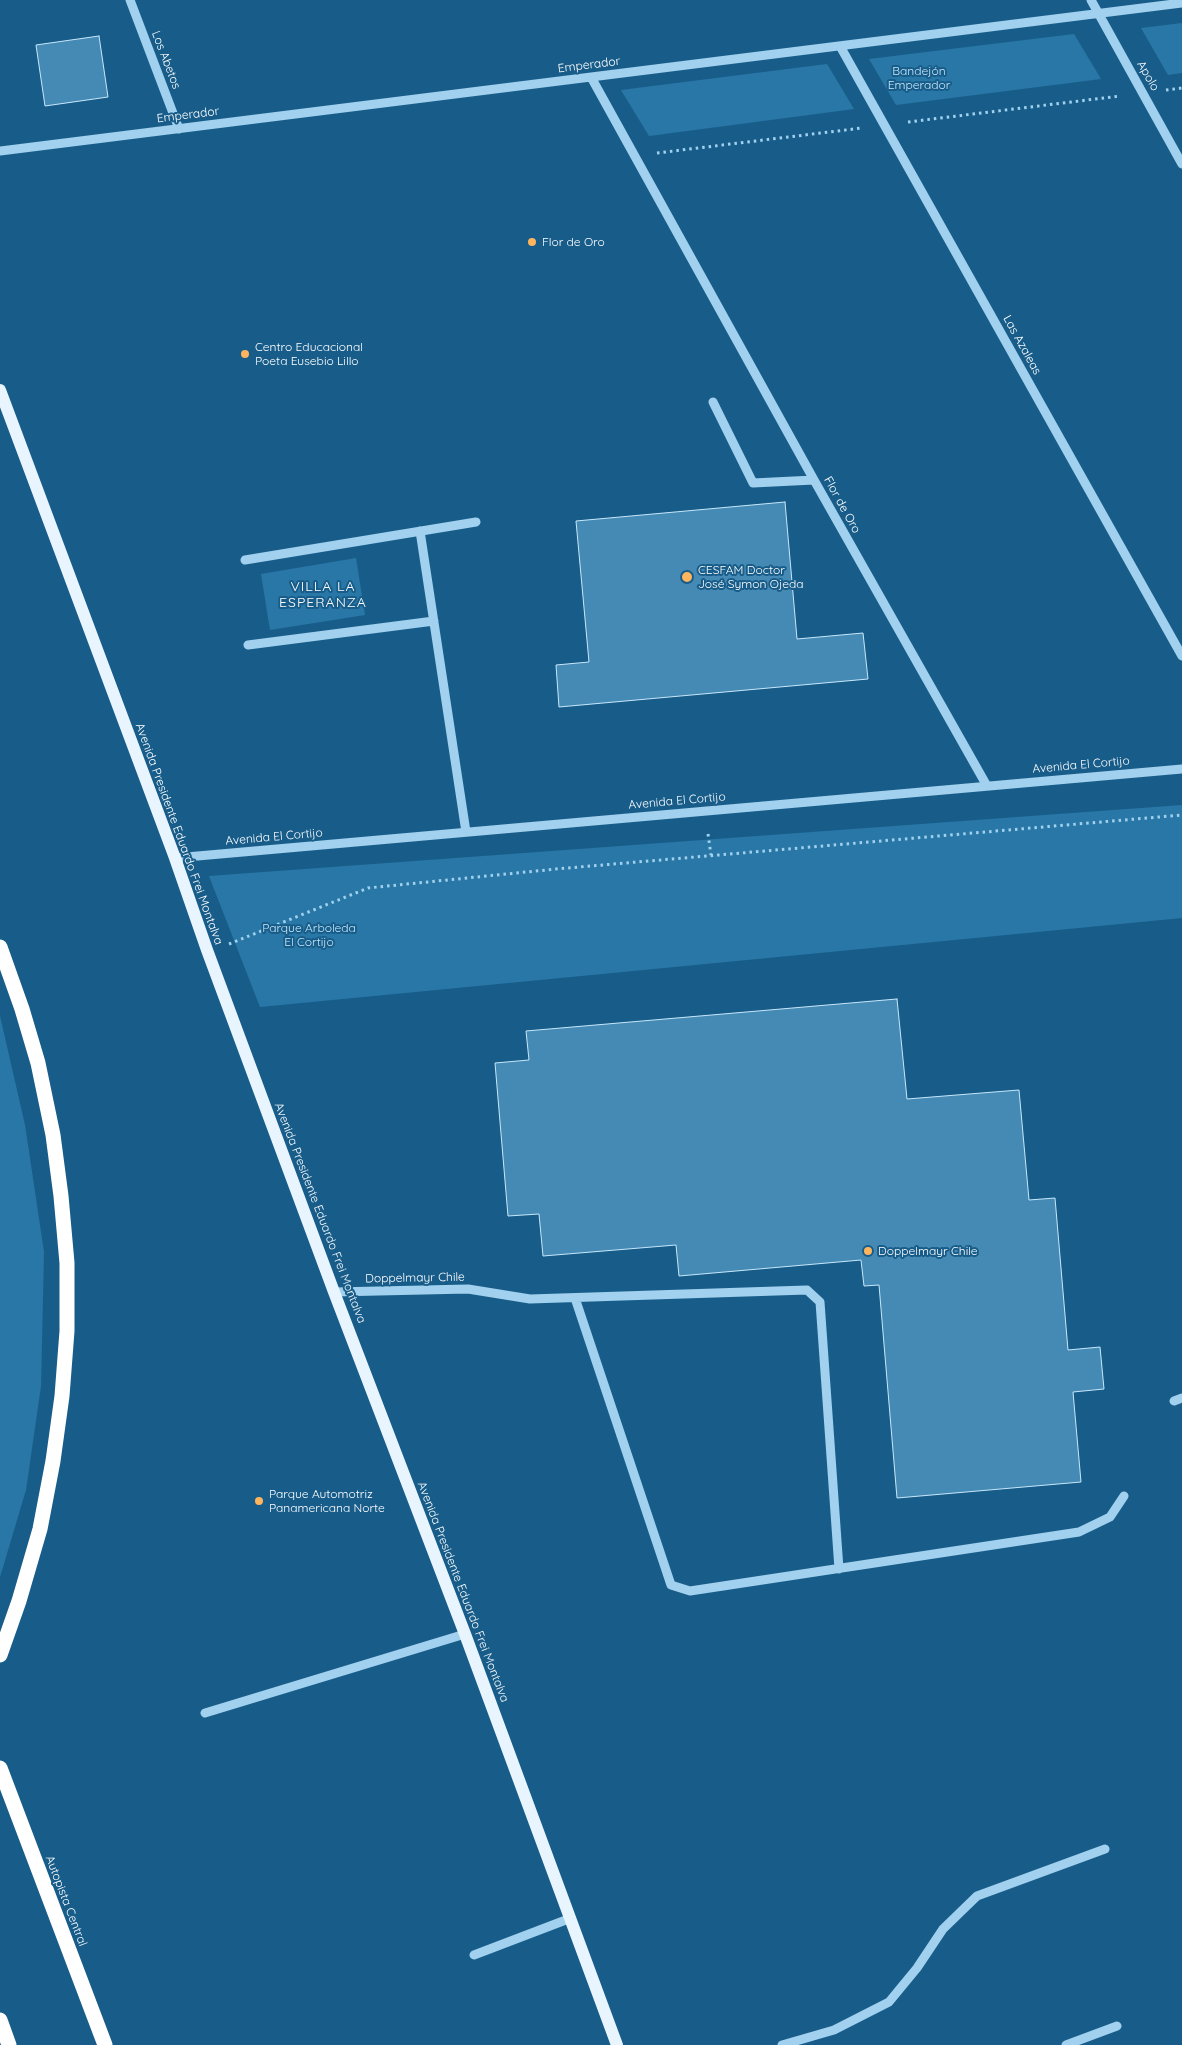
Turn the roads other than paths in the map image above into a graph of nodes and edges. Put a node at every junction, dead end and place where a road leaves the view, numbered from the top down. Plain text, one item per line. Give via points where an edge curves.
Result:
1 (130, 0) edge
2 (1091, 0) edge
3 (1182, 3) edge
4 (1098, 13) junction
5 (840, 46) junction
6 (591, 77) junction
7 (179, 129) junction
8 (0, 151) edge
9 (1182, 164) edge
10 (0, 390) edge
11 (713, 402) dead end
12 (814, 480) junction
13 (476, 522) dead end
14 (420, 531) junction
15 (246, 560) dead end
16 (434, 621) junction
17 (248, 645) dead end
18 (1182, 656) edge
19 (1182, 768) edge
20 (987, 786) junction
21 (466, 832) junction
22 (175, 858) junction
23 (0, 948) edge
24 (334, 1292) junction
25 (575, 1298) junction
26 (1124, 1496) dead end
27 (839, 1569) junction
28 (465, 1634) junction
29 (0, 1655) edge
30 (205, 1714) dead end
31 (0, 1768) edge
32 (1105, 1849) dead end
33 (571, 1918) junction
34 (474, 1955) dead end
35 (0, 2020) edge
36 (1117, 2026) dead end
37 (9, 2045) edge
38 (105, 2045) edge
39 (617, 2045) edge
40 (782, 2045) edge
41 (1066, 2045) edge

1 - 7 street, Los Abetos
2 - 4 street, Apolo
3 - 4 street, Emperador
4 - 5 street, Emperador
4 - 9 street, Apolo
5 - 6 street, Emperador
5 - 18 street, Las Azaleas
6 - 7 street, Emperador
6 - 12 street, Flor de Oro
7 - 8 street, Emperador
10 - 22 main road, Avenida Presidente Eduardo Frei Montalva
11 - 12 street via 753,483
12 - 20 street, Flor de Oro
13 - 14 street
14 - 15 street
14 - 16 street
16 - 17 street
16 - 21 street
19 - 20 street, Avenida El Cortijo
20 - 21 street, Avenida El Cortijo
21 - 22 street, Avenida El Cortijo
22 - 24 main road, Avenida Presidente Eduardo Frei Montalva
23 - 29 highway via 38,1063 51,1126 67,1263 67,1331 53,1461 40,1528
24 - 25 street, Doppelmayr Chile via 468,1289 530,1299
24 - 28 main road, Avenida Presidente Eduardo Frei Montalva
25 - 27 street via 671,1585 690,1591
25 - 27 street, Doppelmayr Chile via 807,1290 820,1302
26 - 27 street via 1110,1517 1079,1532
28 - 30 street
28 - 33 main road, Avenida Presidente Eduardo Frei Montalva
31 - 38 highway, Autopista Central
32 - 40 street via 977,1896 943,1929 889,2002 834,2030
33 - 34 street
33 - 39 main road, Avenida Presidente Eduardo Frei Montalva
35 - 37 highway
36 - 41 street

